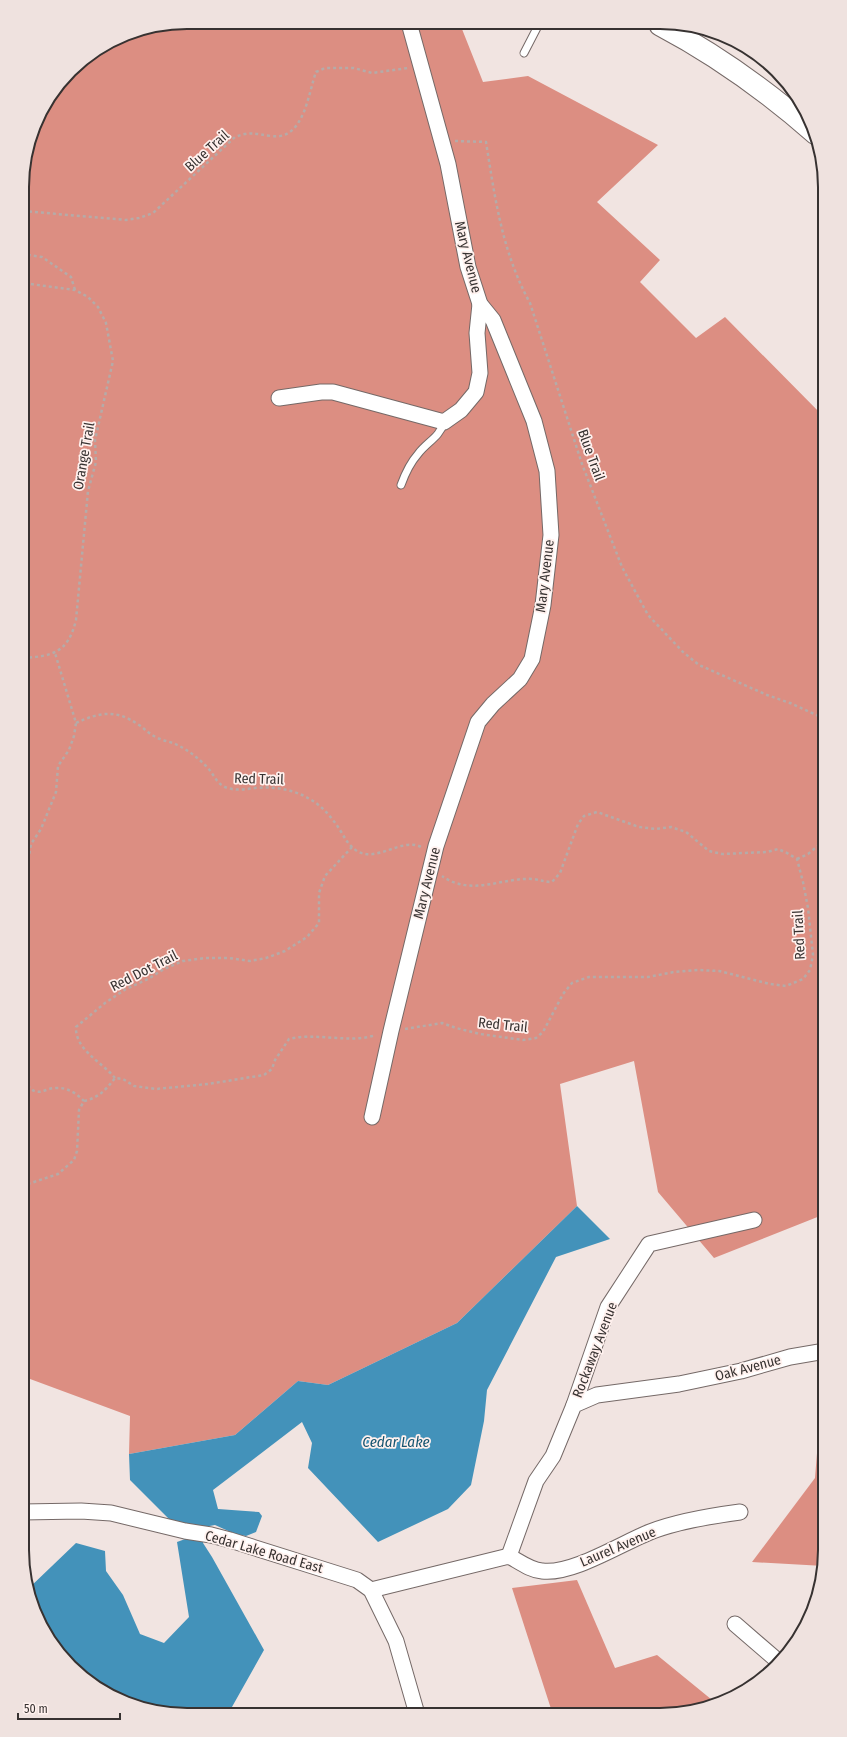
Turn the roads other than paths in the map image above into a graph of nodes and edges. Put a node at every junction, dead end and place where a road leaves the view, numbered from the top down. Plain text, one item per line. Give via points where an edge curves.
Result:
1 (411, 29) edge
2 (536, 29) edge
3 (667, 29) edge
4 (524, 53) dead end
5 (805, 125) edge
6 (480, 304) junction
7 (279, 398) dead end
8 (444, 422) junction
9 (401, 485) dead end
10 (372, 1117) dead end
11 (754, 1220) dead end
12 (818, 1351) edge
13 (672, 1386) joint
14 (574, 1405) junction
15 (29, 1512) edge
16 (740, 1512) dead end
17 (504, 1558) junction
18 (371, 1590) junction
19 (735, 1624) dead end
20 (775, 1659) edge
21 (416, 1708) edge

1 - 6 street, Mary Avenue via 441,136 468,267
2 - 4 lane
3 - 5 street via 748,79
6 - 8 street via 477,334 480,373 476,392 461,410
6 - 10 street, Mary Avenue via 493,320 534,421 548,471 551,535 543,605 532,659 520,679 478,722 468,749 433,859
7 - 8 street via 333,392
8 - 9 lane via 442,431 418,454 406,471
11 - 14 street, Rockaway Avenue via 649,1244 608,1307
12 - 13 street, Oak Avenue
13 - 14 street, Rockaway Avenue via 597,1395
14 - 17 street, Rockaway Avenue via 553,1456 536,1480
15 - 18 street, Cedar Lake Road East via 111,1513 210,1535 357,1580
16 - 17 street, Laurel Avenue via 672,1525 650,1532 577,1565 560,1569 544,1571
17 - 18 street
18 - 21 street via 396,1641
19 - 20 street

